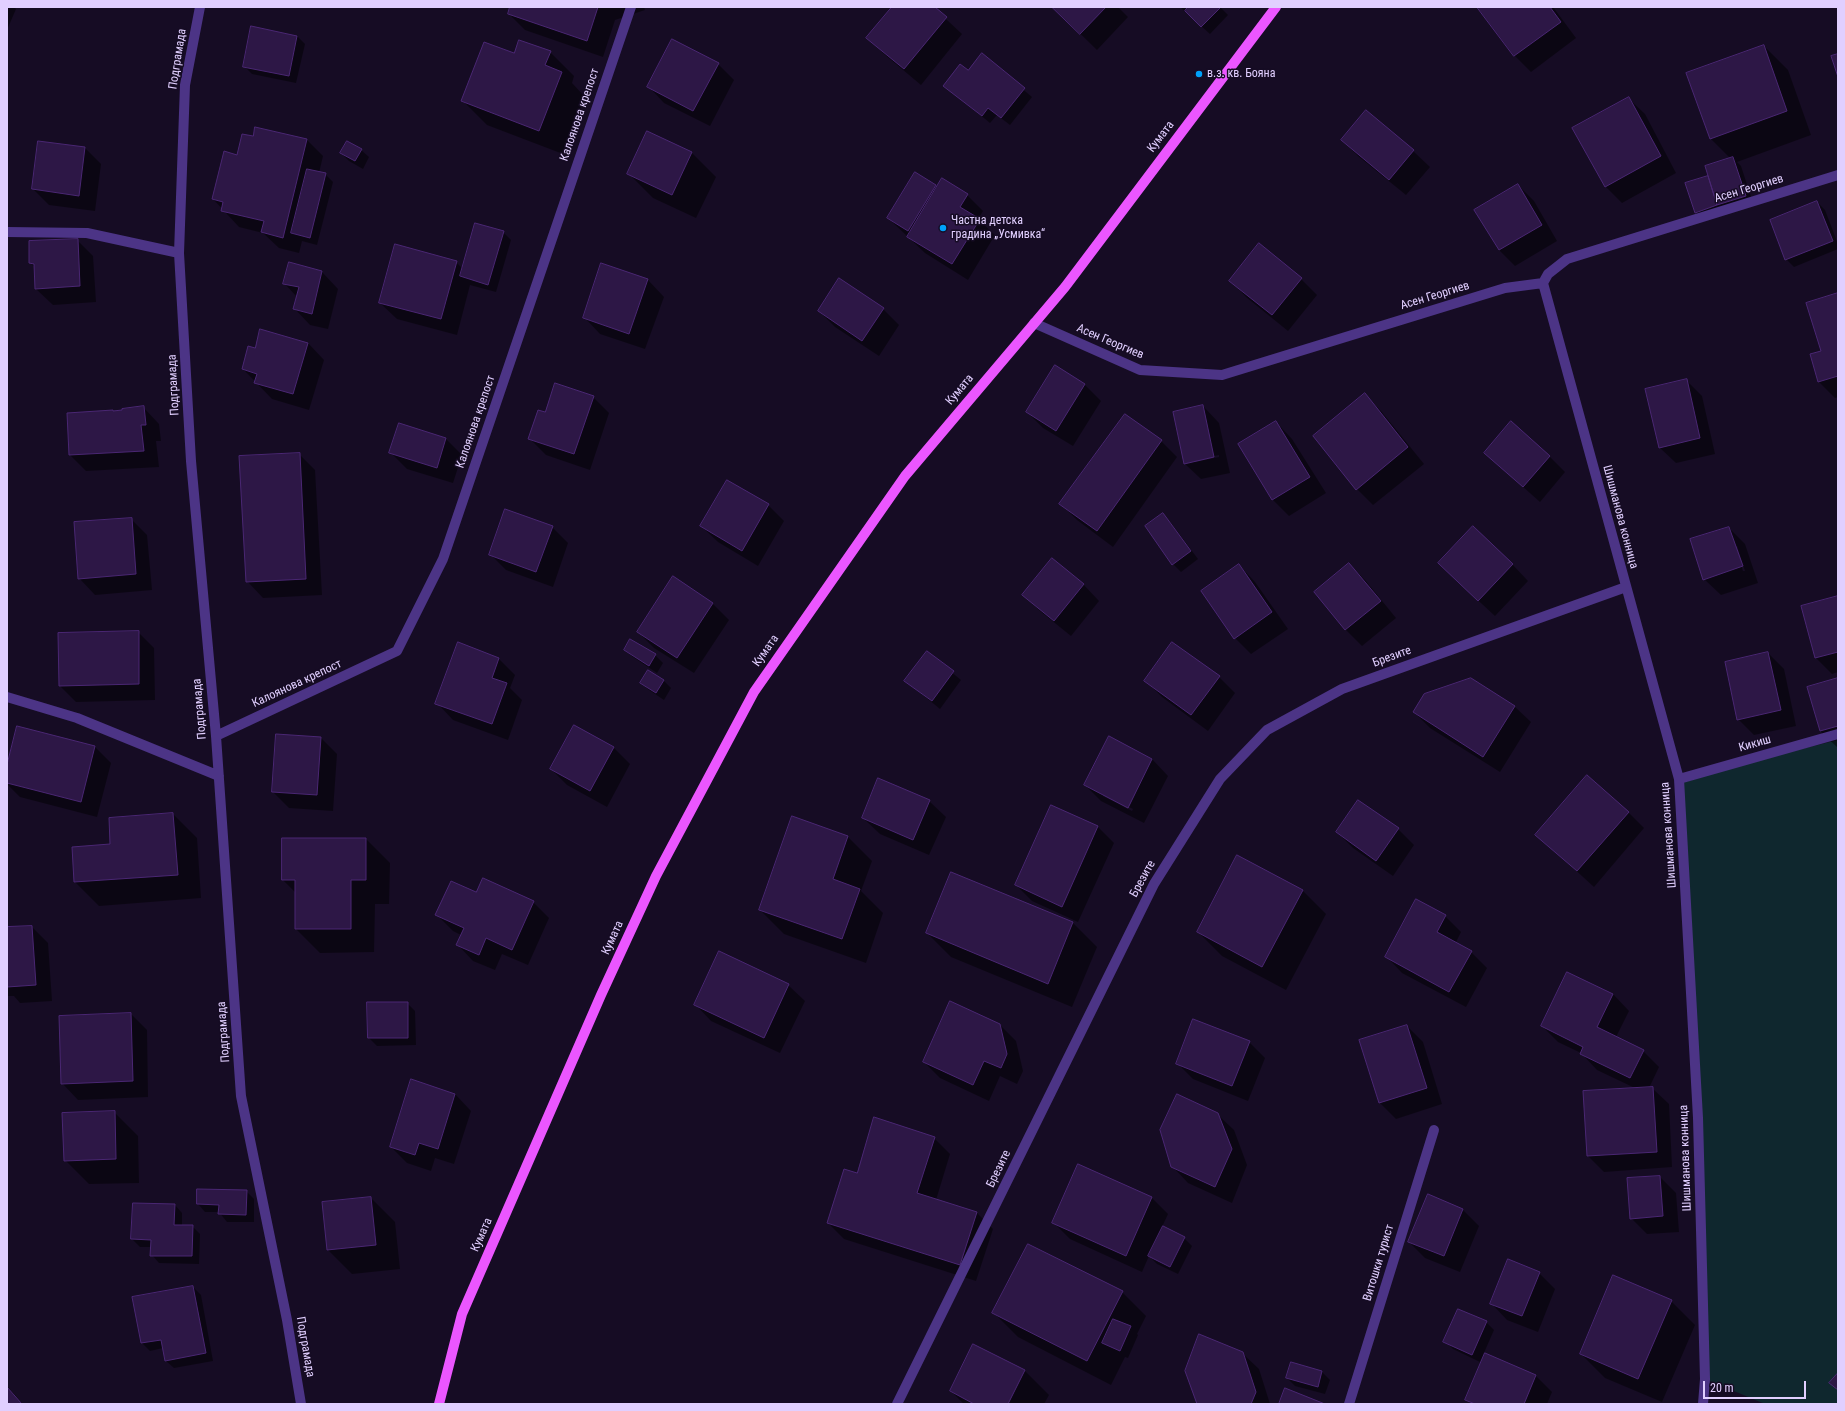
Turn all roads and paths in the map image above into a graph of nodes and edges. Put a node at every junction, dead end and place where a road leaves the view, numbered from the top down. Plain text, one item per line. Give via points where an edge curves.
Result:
1 (200, 7) edge
2 (631, 7) edge
3 (1276, 7) edge
4 (1838, 175) edge
5 (7, 232) edge
6 (179, 253) junction
7 (1543, 283) junction
8 (1034, 323) junction
9 (1626, 587) junction
10 (7, 697) edge
11 (1838, 734) edge
12 (216, 736) junction
13 (219, 776) junction
14 (1679, 779) junction
15 (1434, 1130) dead end
16 (301, 1404) edge
17 (439, 1404) edge
18 (897, 1404) edge
19 (1349, 1404) edge
20 (1703, 1404) edge

1 - 6 street, Подграмада via 185,85
2 - 12 street, Калоянова крепост via 443,559 397,652
3 - 8 main road, Кумата via 1065,287
4 - 7 street, Асен Георгиев via 1567,259 1548,274
5 - 6 street via 87,232
6 - 12 street, Подграмада via 191,461
7 - 8 street, Асен Георгиев via 1505,288 1222,375 1140,370
7 - 9 street, Шишманова конница
8 - 17 main road, Кумата via 905,476 754,692 656,876 598,1002 462,1314
9 - 14 street, Шишманова конница
9 - 18 street, Брезите via 1342,688 1267,730 1220,779 1154,884
10 - 13 street via 77,718
11 - 14 street, Кикиш
12 - 13 street, Подграмада
13 - 16 street, Подграмада via 241,1096 287,1320
14 - 20 street, Шишманова конница via 1698,1118 1705,1378
15 - 19 street, Витошки турист

